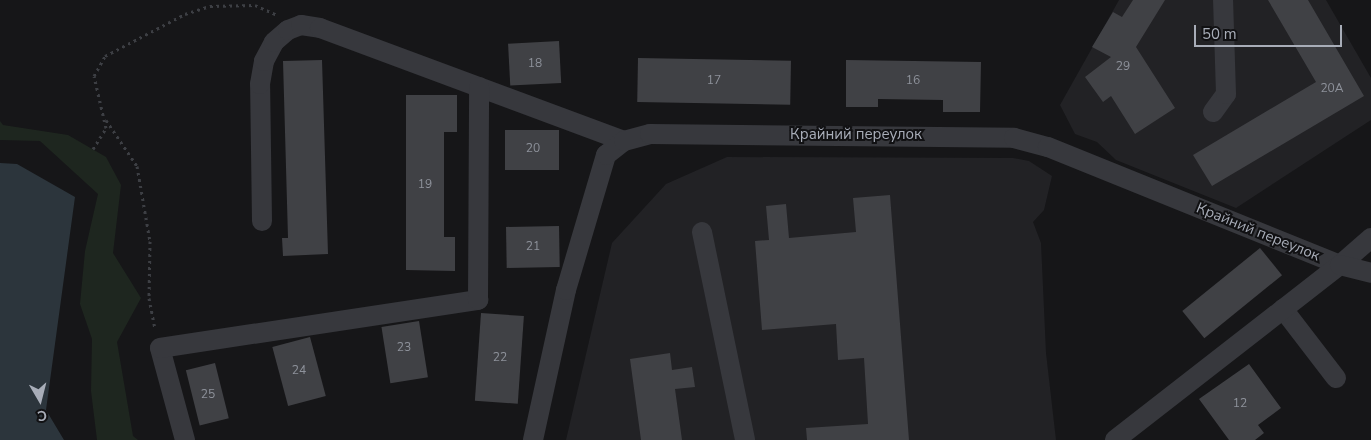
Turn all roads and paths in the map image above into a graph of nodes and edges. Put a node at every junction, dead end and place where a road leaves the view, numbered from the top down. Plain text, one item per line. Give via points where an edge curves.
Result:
1 (1224, 0) edge
2 (301, 26) junction
3 (479, 87) junction
4 (1213, 112) dead end
5 (105, 119) junction
6 (624, 141) junction
7 (92, 149) dead end
8 (262, 221) dead end
9 (702, 232) dead end
10 (1371, 238) edge
11 (1340, 265) junction
12 (1371, 273) edge
13 (1284, 309) junction
14 (160, 348) junction
15 (1336, 378) dead end
16 (185, 440) edge
17 (534, 440) edge
18 (746, 440) edge
19 (1115, 440) edge

1 - 4 street via 1226,94
2 - 3 street via 320,28
2 - 5 path via 255,6 210,6 185,14 122,45 98,64 95,85
2 - 8 street via 288,30 274,42 264,61 260,84
3 - 6 street
3 - 14 street via 478,300
5 - 7 path via 106,128
5 - 14 path via 137,166 150,241 151,318
6 - 11 street, Крайний переулок via 650,134 1014,138 1048,147
6 - 17 street, Крайний переулок via 606,155 566,290
9 - 18 street
10 - 11 street, Крайний переулок
11 - 12 street
11 - 13 street
13 - 15 street
13 - 19 street
14 - 16 street

